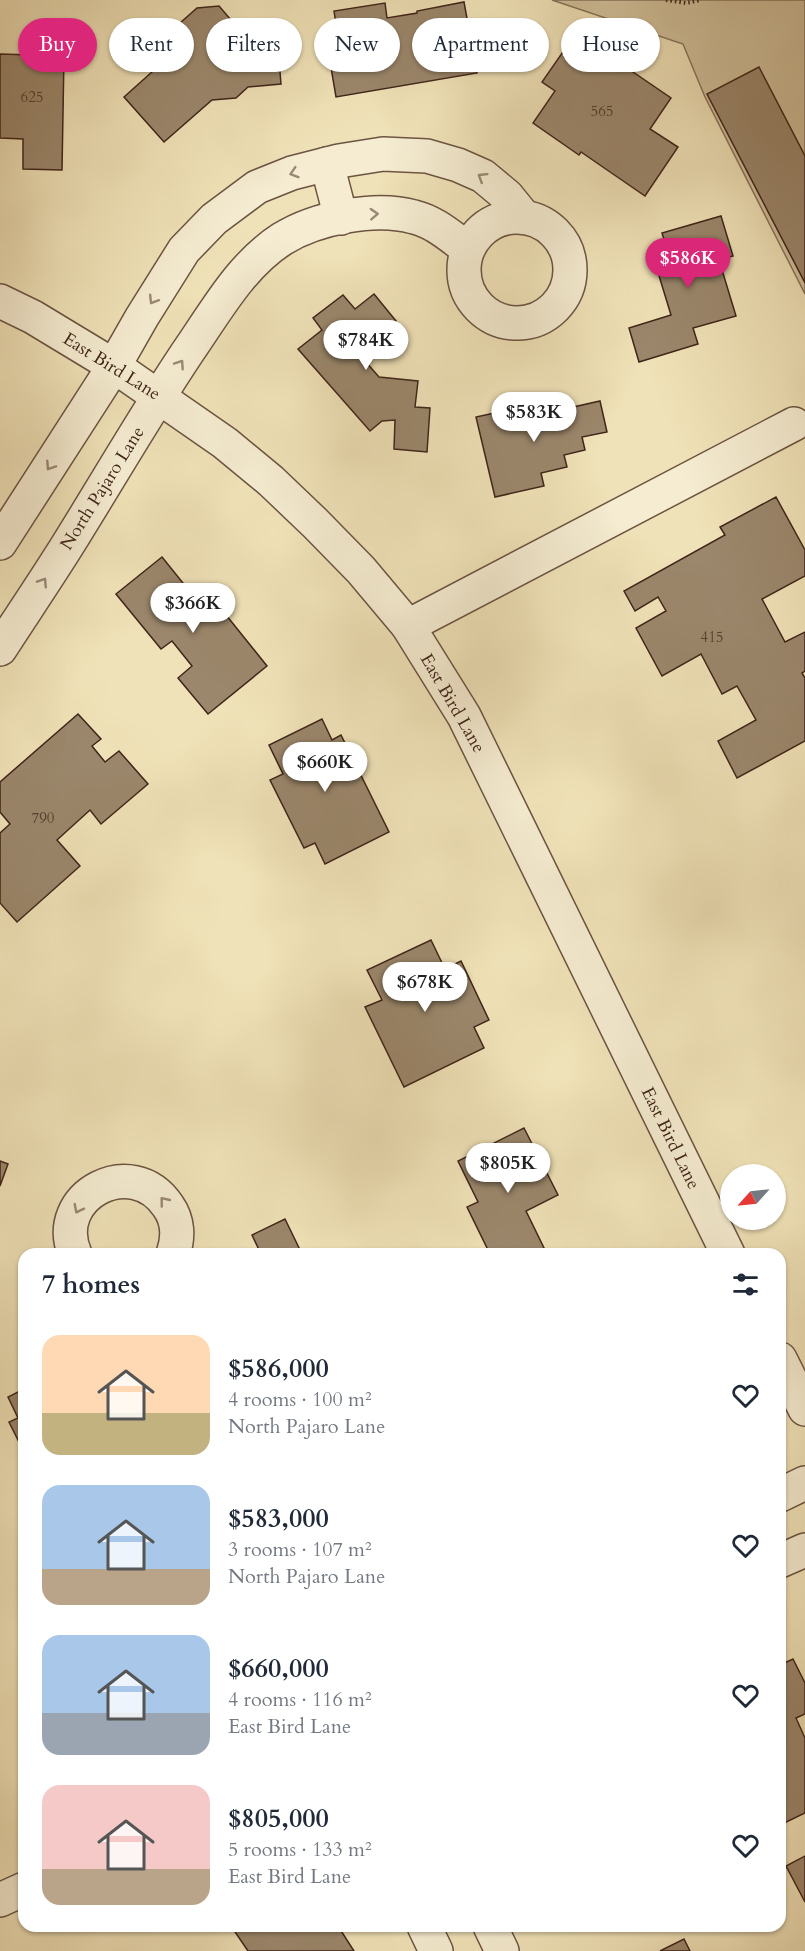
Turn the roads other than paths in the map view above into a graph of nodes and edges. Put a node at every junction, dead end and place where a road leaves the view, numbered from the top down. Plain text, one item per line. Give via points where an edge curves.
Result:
1 (327, 164) junction
2 (524, 217) junction
3 (341, 218) junction
4 (468, 249) junction
5 (0, 301) edge
6 (114, 366) junction
7 (159, 395) junction
8 (794, 424) dead end
9 (0, 543) edge
10 (9, 615) edge
11 (408, 626) junction
12 (0, 649) edge
13 (72, 1248) edge
14 (175, 1248) edge
15 (725, 1248) edge
16 (786, 1371) edge
17 (805, 1409) edge
18 (805, 1483) edge
19 (786, 1492) edge
20 (805, 1550) edge
21 (786, 1558) edge
22 (18, 1892) edge
23 (0, 1900) edge
24 (427, 1932) edge
25 (493, 1932) edge
26 (436, 1951) edge
27 (502, 1951) edge

2 -> 1 street via 483,176 427,156 383,154
1 - 3 street
1 -> 6 street via 257,187 214,219 184,250
2 - 4 street via 497,220 481,230
2 - 4 street via 539,221 556,233 568,254 568,285 551,312 531,322 513,324 496,320 477,307 463,272
3 -> 4 street, North Pajaro Lane via 384,213 414,217 438,226
7 -> 3 street, North Pajaro Lane via 249,265 283,239 315,224
5 - 6 street, East Bird Lane
6 - 7 street, East Bird Lane
6 -> 9 street
10 -> 7 street, North Pajaro Lane via 66,546
7 - 11 street, East Bird Lane via 271,481 361,570
8 - 11 street
10 - 12 street, North Pajaro Lane
11 - 15 street, East Bird Lane via 464,716
14 -> 13 street via 177,1227 172,1211 148,1186 131,1181 97,1188 84,1198 70,1230
16 - 17 street
18 - 19 street
20 - 21 street
22 - 23 street
24 - 26 street
25 - 27 street

